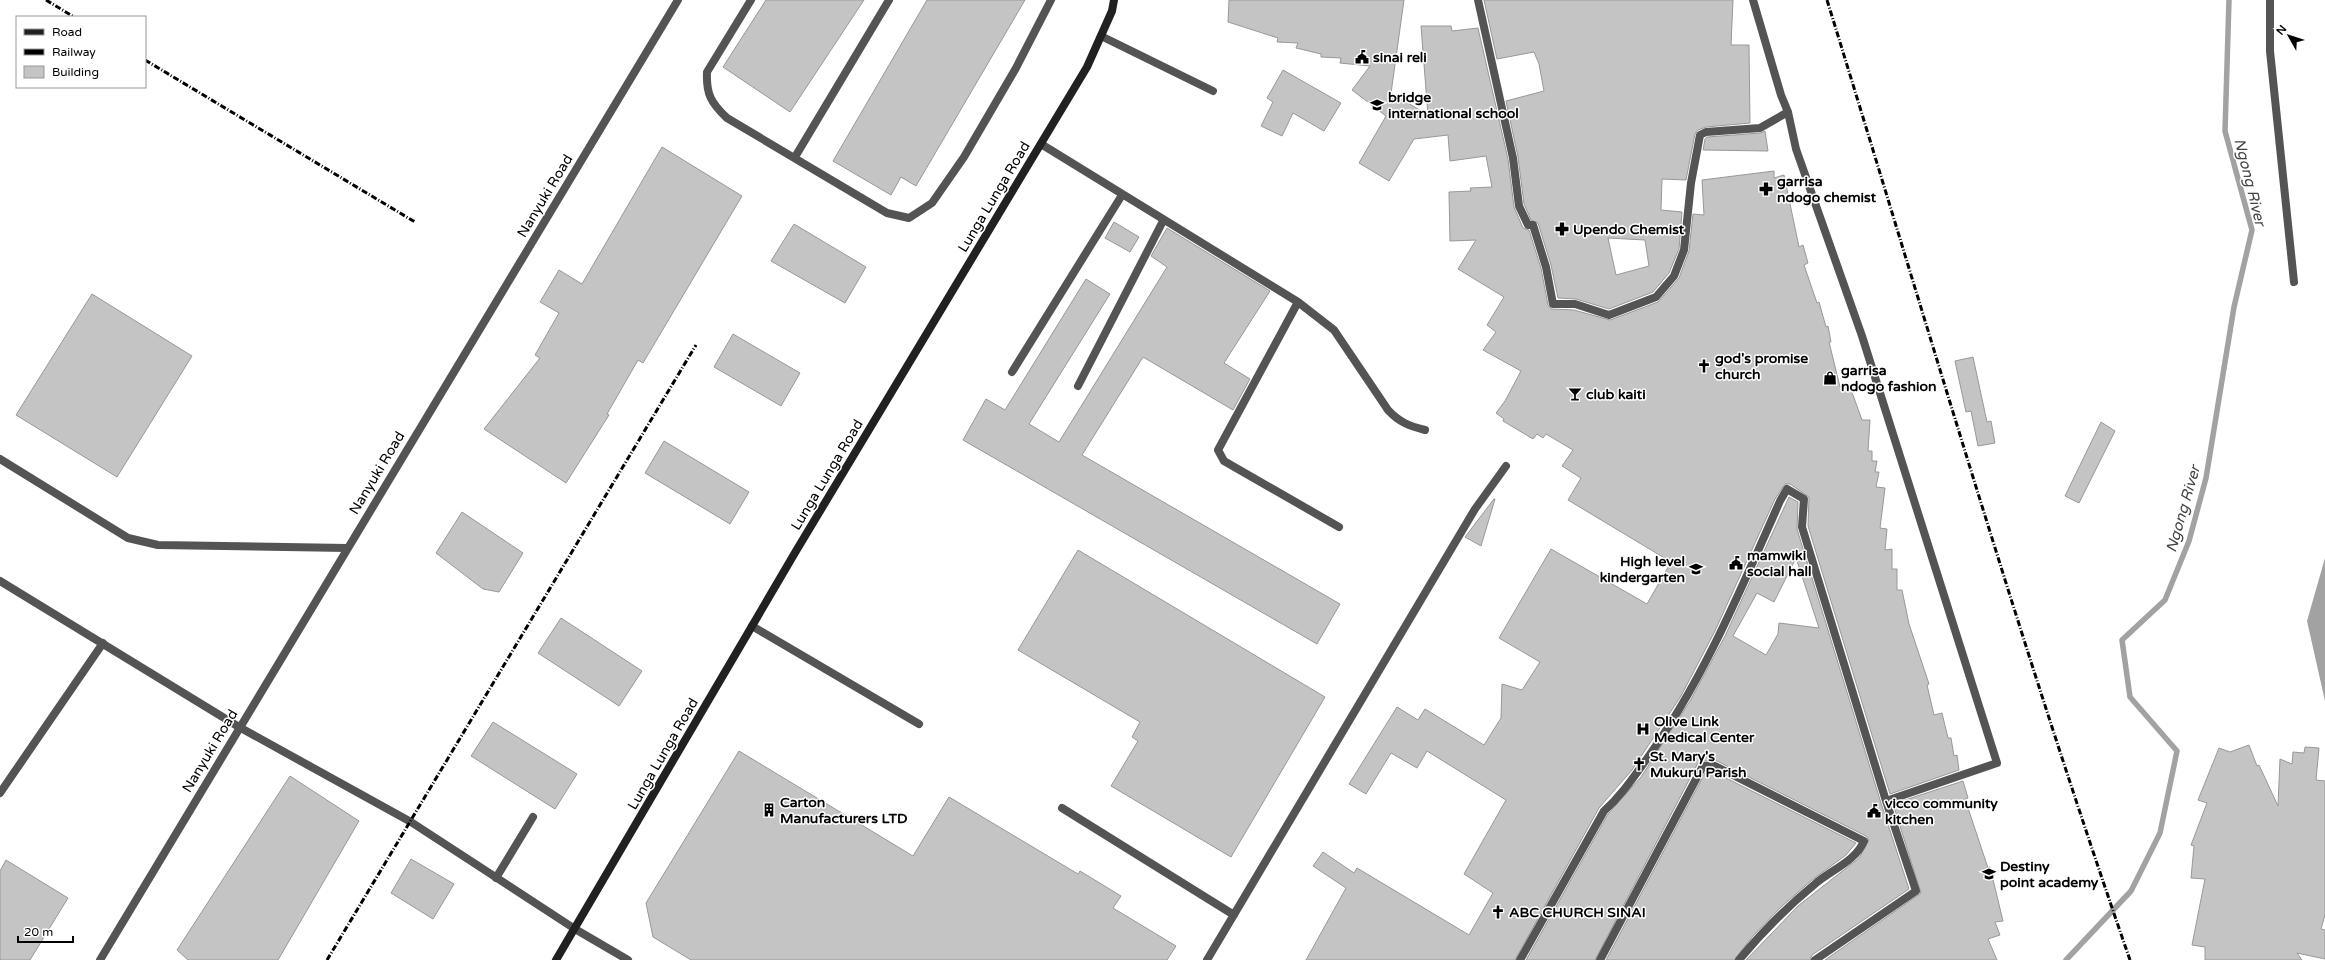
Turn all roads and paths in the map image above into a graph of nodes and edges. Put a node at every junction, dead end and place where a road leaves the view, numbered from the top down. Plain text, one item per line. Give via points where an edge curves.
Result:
1 (678, 0) edge
2 (751, 0) edge
3 (889, 0) edge
4 (1051, 0) edge
5 (1114, 0) edge
6 (1478, 0) edge
7 (1753, 0) edge
8 (2270, 0) edge
9 (1101, 36) junction
10 (1213, 91) dead end
11 (1788, 112) junction
12 (1041, 144) junction
13 (795, 157) junction
14 (1122, 195) junction
15 (1163, 221) junction
16 (2294, 282) dead end
17 (1298, 302) junction
18 (1012, 372) dead end
19 (1078, 386) dead end
20 (1425, 430) dead end
21 (0, 459) edge
22 (1506, 466) dead end
23 (1339, 527) dead end
24 (347, 548) junction
25 (0, 581) edge
26 (752, 626) junction
27 (103, 643) junction
28 (919, 724) dead end
29 (239, 727) junction
30 (0, 793) edge
31 (1886, 801) junction
32 (1062, 808) dead end
33 (533, 817) dead end
34 (496, 878) junction
35 (1234, 915) junction
36 (575, 930) junction
37 (100, 960) edge
38 (556, 960) edge
39 (628, 960) edge
40 (1207, 960) edge
41 (1520, 960) edge
42 (1600, 960) edge
43 (1740, 960) edge
44 (1815, 960) edge

1 - 24 street, Nanyuki Road
2 - 13 street via 707,72 706,85 712,104 726,118
3 - 13 street
4 - 13 street via 1016,68 964,157 932,203 908,218 887,214
5 - 9 main road, Lunga Lunga Road
6 - 11 street via 1513,158 1519,206 1528,225 1533,225 1546,267 1553,304 1575,304 1609,315 1656,297 1674,276 1684,250 1691,184 1700,135 1706,132 1760,128
7 - 11 street
8 - 16 street via 2270,51
9 - 10 street
9 - 12 main road, Lunga Lunga Road via 1087,67
11 - 31 street via 1796,149 1862,336 1997,763
12 - 14 street
12 - 26 main road, Lunga Lunga Road
14 - 15 street
14 - 18 street
15 - 17 street
15 - 19 street
17 - 20 street via 1334,330 1388,410 1408,426
17 - 23 street via 1218,450 1224,461
21 - 24 street via 128,538 142,543 158,546
22 - 35 street via 1475,509
24 - 29 street, Nanyuki Road
25 - 27 street
26 - 28 street
26 - 36 main road, Lunga Lunga Road
27 - 29 street
27 - 30 street
29 - 34 street via 411,822
29 - 37 street, Nanyuki Road
31 - 41 street via 1802,527 1804,499 1787,489 1738,595 1672,724 1620,797 1604,811
31 - 44 street via 1916,891
32 - 35 street
33 - 34 street
34 - 36 street
35 - 40 street
36 - 38 main road, Lunga Lunga Road
36 - 39 street
42 - 43 street via 1703,766 1713,765 1864,841 1860,852 1816,884 1762,932

